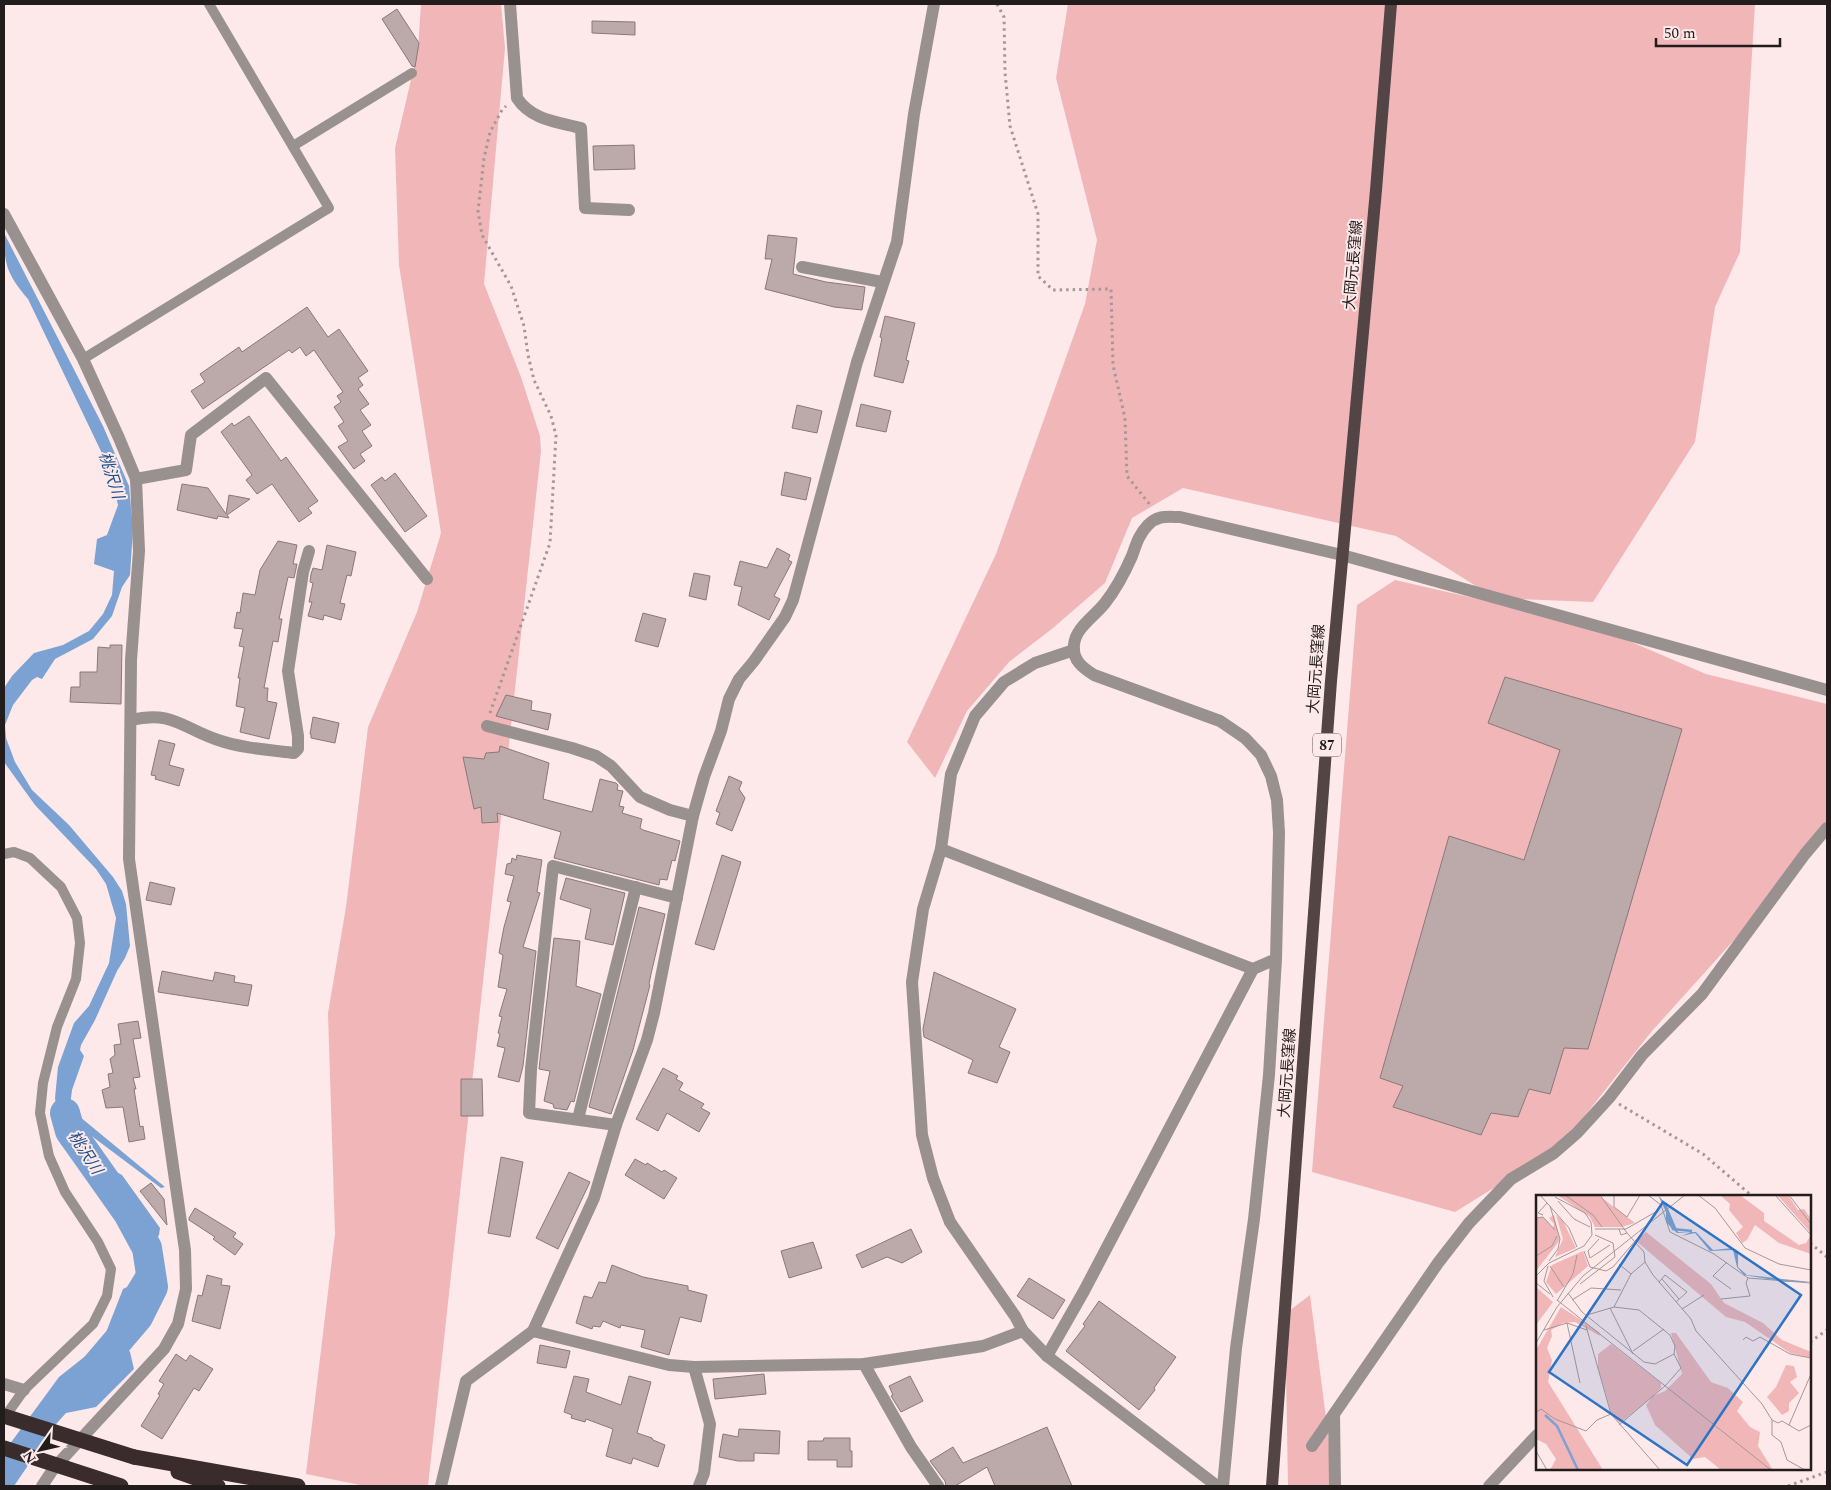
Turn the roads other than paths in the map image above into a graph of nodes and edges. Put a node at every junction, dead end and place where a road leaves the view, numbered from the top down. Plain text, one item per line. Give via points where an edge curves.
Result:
1 (209, 4) edge
2 (510, 4) edge
3 (934, 4) edge
4 (1391, 4) edge
5 (412, 73) dead end
6 (293, 146) junction
7 (629, 210) dead end
8 (4, 214) edge
9 (802, 267) dead end
10 (882, 282) junction
11 (83, 359) junction
12 (136, 479) junction
13 (309, 551) dead end
14 (1342, 554) junction
15 (427, 579) dead end
16 (1074, 650) junction
17 (1827, 690) edge
18 (131, 720) junction
19 (488, 726) road end
20 (693, 816) junction
21 (1827, 828) edge
22 (941, 849) junction
23 (4, 854) edge
24 (636, 887) junction
25 (676, 898) junction
26 (1276, 959) junction
27 (1253, 969) junction
28 (578, 1119) junction
29 (616, 1125) junction
30 (533, 1331) junction
31 (1023, 1331) junction
32 (1047, 1356) junction
33 (864, 1364) junction
34 (694, 1367) junction
35 (4, 1384) edge
36 (24, 1390) junction
37 (1334, 1415) junction
38 (4, 1417) edge
39 (1536, 1436) edge
40 (1312, 1446) dead end
41 (4, 1449) edge
42 (134, 1457) junction
43 (42, 1486) edge
44 (95, 1486) edge
45 (121, 1486) edge
46 (218, 1486) edge
47 (298, 1486) edge
48 (441, 1486) edge
49 (699, 1486) edge
50 (938, 1486) edge
51 (1217, 1486) edge
52 (1223, 1486) edge
53 (1272, 1486) edge
54 (1335, 1486) edge
55 (1489, 1486) edge

1 - 6 lane
2 - 7 street via 517,98 537,117 581,128 585,208
3 - 10 street via 914,114 897,242
4 - 14 main road, 大岡元長窪線 / 87
5 - 6 lane
6 - 11 lane via 329,208
8 - 11 street
9 - 10 street
10 - 20 street via 857,362 793,600 785,617 739,679 729,699
11 - 12 street
12 - 15 street via 186,470 191,436 266,378
12 - 18 street via 139,551 131,660
13 - 18 street via 302,572 288,671 298,749 294,752 219,740 171,719 155,716
14 - 16 street via 1180,517 1159,516 1140,534 1105,603 1080,630
14 - 17 street
14 - 53 main road, 大岡元長窪線 / 87
16 - 22 street via 1035,664 1004,682 975,716 951,774
16 - 26 street via 1081,667 1094,675 1220,721 1245,738 1261,755 1277,800
18 - 43 street via 129,859 185,1250 186,1289 178,1324 164,1349 54,1468
19 - 20 street via 596,756 611,766 640,797
20 - 25 street
21 - 37 street via 1702,994 1642,1055 1609,1098 1554,1153 1511,1179 1469,1223
22 - 27 street
22 - 31 street via 923,909 912,982 922,1135 933,1178 950,1222
23 - 36 lane via 14,852 30,858 61,887 77,918 80,943 76,979 57,1027 43,1083 40,1113 49,1156 64,1192 98,1242 110,1269 107,1296 93,1324
24 - 25 street
24 - 28 street
24 - 28 street via 553,866 529,1113
25 - 29 street via 647,1040
26 - 27 street
26 - 52 street via 1269,1075
27 - 32 street
28 - 29 street
29 - 30 street via 594,1198
30 - 34 street via 668,1365
30 - 48 street via 466,1381
31 - 32 street
31 - 33 street via 983,1346
32 - 51 street
33 - 34 street
33 - 50 street via 911,1447
34 - 49 street via 710,1424 704,1473
35 - 36 street
36 - 38 lane
37 - 40 street
37 - 54 street
38 - 42 highway, bridge
39 - 55 street
41 - 44 highway, bridge
41 - 45 highway, bridge
42 - 46 highway
42 - 47 highway

